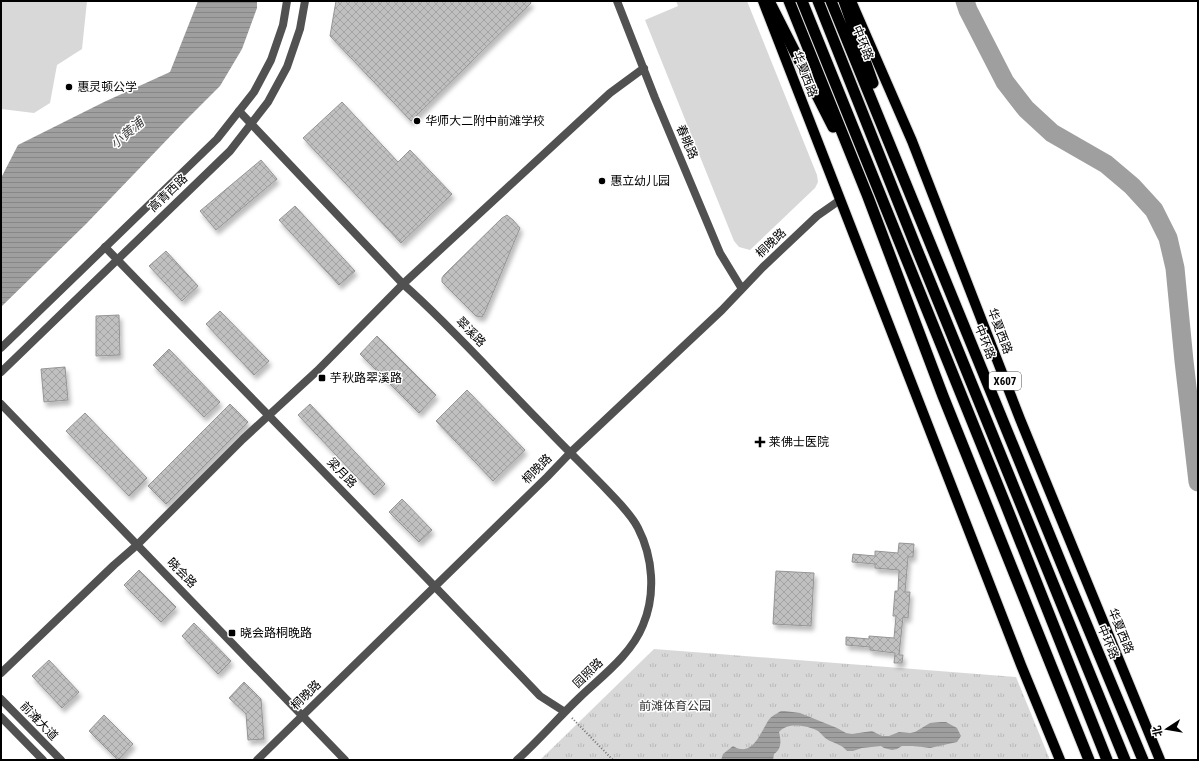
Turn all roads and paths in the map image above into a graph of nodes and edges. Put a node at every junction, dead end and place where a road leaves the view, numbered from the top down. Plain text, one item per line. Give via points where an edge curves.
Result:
1 (287, 1) edge
2 (305, 1) edge
3 (617, 1) edge
4 (763, 1) edge
5 (769, 1) edge
6 (789, 1) edge
7 (802, 1) edge
8 (818, 1) edge
9 (831, 1) edge
10 (844, 1) edge
11 (851, 1) edge
12 (644, 68) junction
13 (239, 111) junction
14 (251, 124) junction
15 (868, 198) junction
16 (840, 200) junction
17 (915, 203) junction
18 (105, 247) junction
19 (117, 260) junction
20 (403, 284) junction
21 (742, 289) junction
22 (1, 348) edge
23 (1, 372) edge
24 (1, 404) edge
25 (269, 416) junction
26 (571, 452) junction
27 (137, 544) junction
28 (434, 586) junction
29 (652, 589) joint
30 (1, 673) edge
31 (1, 699) edge
32 (565, 712) junction
33 (303, 716) junction
34 (1, 717) edge
35 (43, 760) edge
36 (61, 760) edge
37 (257, 760) edge
38 (345, 760) edge
39 (517, 760) edge
40 (613, 760) edge
41 (1060, 760) edge
42 (1089, 760) edge
43 (1107, 760) edge
44 (1125, 760) edge
45 (1143, 760) edge
46 (1160, 760) edge

1 - 13 street, 高青西路 via 283,25 271,60 254,92
2 - 14 street, 高青西路 via 300,29 287,68 268,102
3 - 12 street, 春眺路
4 - 16 main road, 华夏西路
5 - 15 highway
6 - 15 highway
7 - 43 highway
8 - 44 highway
9 - 17 highway, 中环路
10 - 17 highway
11 - 46 main road, 华夏西路 / X607 via 912,141 1020,419
12 - 20 street via 610,93
12 - 21 street, 春眺路 via 720,253
13 - 14 street, 翠溪路
13 - 18 street, 高青西路 via 217,139
14 - 19 street, 高青西路 via 230,151
14 - 20 street, 翠溪路
15 - 42 highway via 943,396
16 - 21 street, 桐晚路 via 818,216
16 - 41 main road, 华夏西路
17 - 45 highway, 中环路
18 - 19 street, 梁月路
18 - 22 street, 高青西路
19 - 23 street, 高青西路
19 - 25 street, 梁月路
20 - 25 street
20 - 26 street, 翠溪路 via 432,309
21 - 26 street, 桐晚路
24 - 27 street, 晓会路
25 - 27 street
25 - 28 street, 梁月路
26 - 28 street, 桐晚路
26 - 29 street, 翠溪路 via 629,514 638,528 647,549
27 - 30 street
27 - 33 street, 晓会路
28 - 32 street, 梁月路 via 540,696
28 - 33 street, 桐晚路
29 - 32 street, 园照路 via 650,609 635,641
31 - 36 street, 前滩大道
32 - 39 street, 园照路
32 - 40 path
33 - 37 street, 桐晚路
33 - 38 street, 晓会路
34 - 35 street, 前滩大道

